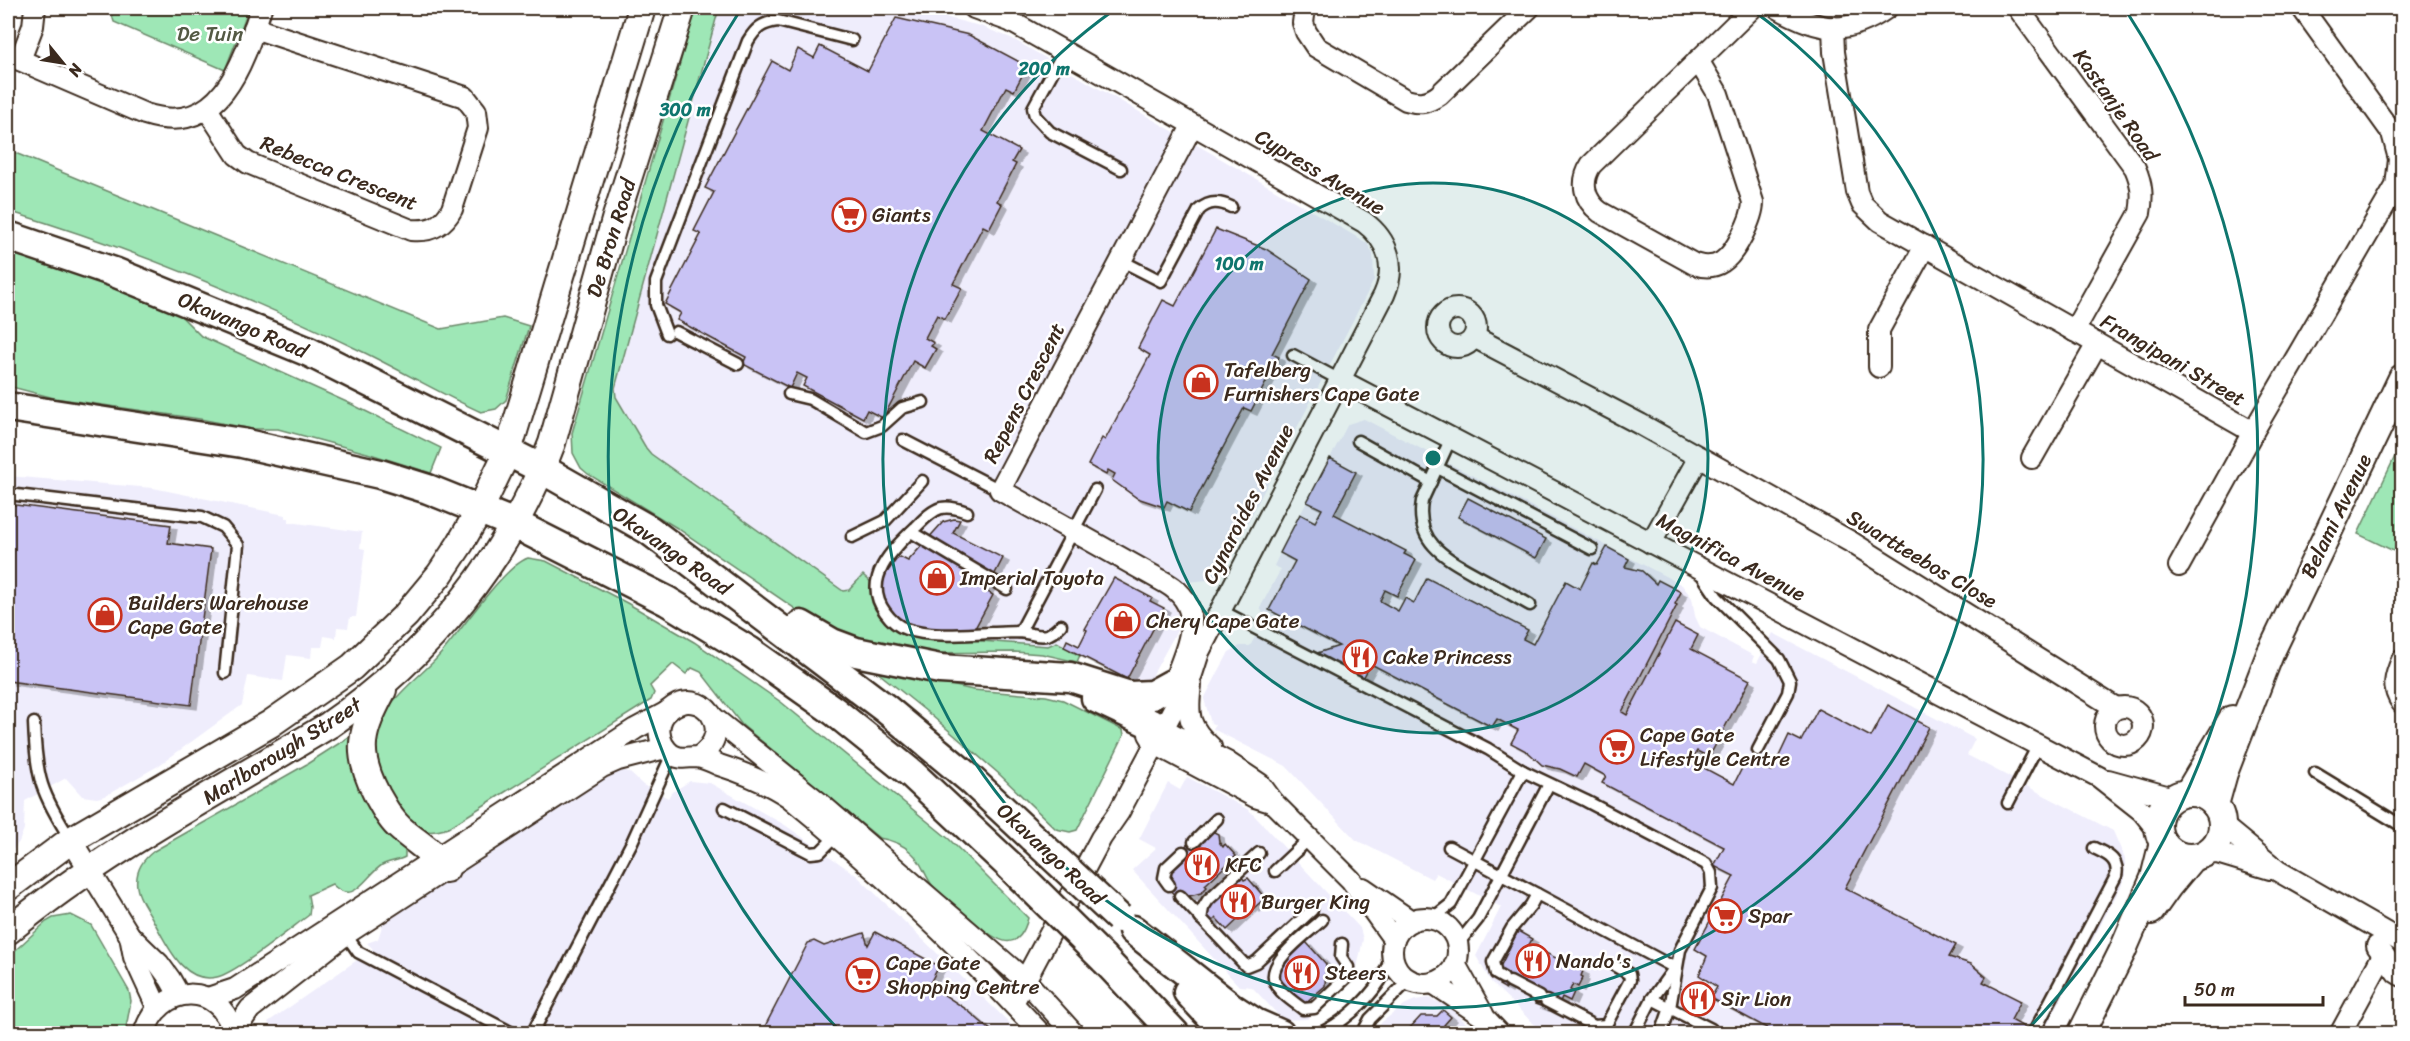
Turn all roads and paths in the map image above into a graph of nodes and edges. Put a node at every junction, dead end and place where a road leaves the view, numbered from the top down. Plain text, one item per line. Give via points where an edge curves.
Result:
1 (34, 8) edge
2 (261, 8) edge
3 (642, 8) edge
4 (682, 8) edge
5 (974, 8) edge
6 (1305, 8) edge
7 (1528, 8) edge
8 (1752, 8) edge
9 (1778, 8) edge
10 (1887, 8) edge
11 (2018, 8) edge
12 (2302, 8) edge
13 (1833, 27) junction
14 (254, 28) junction
15 (852, 40) dead end
16 (1064, 51) junction
17 (14, 58) edge
18 (1698, 60) junction
19 (207, 109) junction
20 (1192, 126) junction
21 (1122, 169) dead end
22 (1231, 207) dead end
23 (8, 236) edge
24 (1925, 246) junction
25 (1120, 260) junction
26 (2074, 331) junction
27 (1474, 337) dead end
28 (2097, 344) junction
29 (1293, 355) dead end
30 (738, 364) dead end
31 (1879, 367) dead end
32 (2403, 378) edge
33 (1340, 380) junction
34 (789, 394) dead end
35 (923, 402) dead end
36 (8, 407) edge
37 (2253, 432) junction
38 (1451, 438) junction
39 (903, 440) dead end
40 (1358, 441) dead end
41 (508, 451) junction
42 (1699, 457) junction
43 (2032, 458) dead end
44 (1437, 468) junction
45 (542, 469) junction
46 (922, 481) dead end
47 (1431, 482) junction
48 (1000, 490) junction
49 (1095, 490) dead end
50 (8, 494) edge
51 (480, 509) junction
52 (968, 512) dead end
53 (515, 524) junction
54 (649, 530) junction
55 (911, 532) junction
56 (1073, 532) junction
57 (852, 537) dead end
58 (1652, 543) junction
59 (1592, 549) dead end
60 (2178, 566) dead end
61 (1697, 567) junction
62 (1007, 589) dead end
63 (1530, 605) dead end
64 (1220, 610) junction
65 (1061, 625) dead end
66 (1020, 632) junction
67 (2270, 654) junction
68 (2403, 660) edge
69 (225, 674) dead end
70 (1032, 676) junction
71 (1181, 676) junction
72 (387, 682) junction
73 (2403, 703) edge
74 (2116, 708) dead end
75 (665, 713) junction
76 (714, 718) junction
77 (34, 723) dead end
78 (1154, 732) junction
79 (2038, 745) junction
80 (1758, 750) dead end
81 (668, 751) junction
82 (698, 757) junction
83 (1227, 762) junction
84 (1523, 771) junction
85 (2315, 773) dead end
86 (2099, 777) junction
87 (1549, 784) junction
88 (2182, 795) junction
89 (1274, 803) junction
90 (2008, 803) dead end
91 (724, 808) dead end
92 (2219, 815) junction
93 (1217, 819) dead end
94 (2403, 826) edge
95 (835, 837) junction
96 (2161, 837) junction
97 (1310, 838) junction
98 (70, 840) junction
99 (1194, 842) dead end
100 (1449, 847) dead end
101 (2094, 848) dead end
102 (1183, 852) dead end
103 (1259, 853) dead end
104 (2199, 856) junction
105 (1475, 861) junction
106 (442, 863) junction
107 (89, 869) junction
108 (1275, 871) dead end
109 (2278, 871) junction
110 (1502, 875) junction
111 (1351, 880) junction
112 (1169, 885) dead end
113 (8, 887) edge
114 (1537, 894) junction
115 (1180, 897) dead end
116 (1312, 910) dead end
117 (1432, 918) junction
118 (2360, 918) junction
119 (1201, 919) junction
120 (1322, 920) dead end
121 (1411, 921) junction
122 (1126, 924) junction
123 (342, 928) junction
124 (8, 931) edge
125 (130, 936) junction
126 (2403, 942) edge
127 (1342, 944) dead end
128 (1393, 947) junction
129 (2122, 952) junction
130 (1456, 954) junction
131 (2383, 955) junction
132 (1615, 966) dead end
133 (1675, 968) junction
134 (2401, 970) edge
135 (1025, 980) junction
136 (1410, 980) junction
137 (1433, 983) junction
138 (1130, 986) junction
139 (178, 995) junction
140 (208, 998) junction
141 (1652, 999) junction
142 (1013, 1003) junction
143 (157, 1007) junction
144 (1670, 1008) junction
145 (1485, 1018) junction
146 (1711, 1029) dead end
147 (2082, 1030) edge
148 (144, 1033) edge
149 (233, 1034) edge
150 (238, 1034) edge
151 (514, 1034) edge
152 (532, 1034) edge
153 (1041, 1034) edge
154 (1074, 1034) edge
155 (1153, 1034) edge
156 (1175, 1034) edge
157 (1227, 1034) edge
158 (1280, 1034) edge
159 (1318, 1034) edge
160 (1362, 1034) edge
161 (1500, 1034) edge
162 (1634, 1034) edge
163 (1661, 1034) edge
164 (2033, 1034) edge
165 (2340, 1034) edge

1 - 17 street via 33,26
2 - 14 street
3 - 41 street, De Bron Road
4 - 45 street, De Bron Road
5 - 16 street, Cypress Avenue via 1010,21
6 - 7 street via 1303,23 1316,47 1406,100 1418,103 1439,95
8 - 18 street
9 - 13 street via 1805,22
10 - 13 street via 1856,24
11 - 26 street, Kastanje Road via 2135,168 2141,183 2140,213
12 - 37 street, Frangipani Street via 2391,133 2399,159 2398,176 2391,197
13 - 24 street, Frangipani Street via 1857,192 1870,213
14 - 19 street via 230,86
14 - 19 street, Rebecca Crescent via 465,97 476,111 478,128 452,209 442,223 427,230 411,230 241,159
15 - 30 lane via 778,21 765,22 756,29 748,41 656,282 656,305 672,333
16 - 20 street, Cypress Avenue
16 - 21 lane via 1033,108 1035,116 1050,132
17 - 19 street via 155,117 187,117
18 - 18 street via 1591,165 1584,185 1588,200 1600,212 1694,264 1708,267 1729,256 1751,217 1753,202 1718,94
20 - 25 street, Repens Crescent
20 - 33 street, Cypress Avenue via 1364,222 1380,236 1391,265 1388,285
22 - 25 lane via 1217,202 1199,210 1161,281
23 - 41 main road, Okavango Road via 114,272 309,352
24 - 26 street, Frangipani Street
24 - 31 street via 1879,330
25 - 48 street, Repens Crescent
26 - 28 street, Frangipani Street
27 - 42 street, Swartteebos Close
28 - 37 street, Frangipani Street
28 - 43 street
29 - 33 lane
32 - 67 street, Belami Avenue
33 - 38 street, Magnifica Avenue
33 - 64 street, Cynaroides Avenue
34 - 35 lane via 810,399 866,432 882,426 902,408
36 - 51 main road, Okavango Road via 242,443 380,474
37 - 60 street
38 - 44 lane
38 - 58 street, Magnifica Avenue
39 - 48 lane
40 - 47 lane
41 - 45 main road, Okavango Road
41 - 51 street, De Bron Road
42 - 58 street
42 - 74 street, Swartteebos Close via 1851,542
44 - 47 lane
44 - 59 lane
45 - 53 street, De Bron Road
45 - 54 main road, Okavango Road
46 - 57 lane via 885,521
47 - 63 lane via 1420,512 1435,547 1444,557
48 - 56 street, Repens Crescent
49 - 56 lane
50 - 69 lane via 202,517 223,527 238,545
51 - 53 main road, Okavango Road
51 - 98 street, Marlborough Street via 433,582 406,615 352,667 270,724
52 - 55 lane via 940,508
53 - 72 street, Marlborough Street via 452,613
53 - 138 main road, Okavango Road, bridge via 667,601 749,651 834,711 912,774
54 - 70 main road via 844,648 940,669
54 - 122 main road, Okavango Road, bridge via 886,709 970,779
55 - 62 lane
55 - 66 lane via 895,547 878,573 878,596 891,619 904,628 926,633
56 - 66 lane
56 - 71 street, Repens Crescent via 1175,589 1187,602 1191,633
58 - 61 street, Magnifica Avenue
61 - 79 street, Magnifica Avenue
61 - 80 lane via 1717,597 1779,659 1790,681 1788,693
64 - 71 street, Cynaroides Avenue via 1199,652
64 - 84 lane via 1488,749
65 - 66 lane via 1049,635
67 - 88 street, Belami Avenue
67 - 92 street, Belami Avenue via 2224,773
68 - 73 street via 2394,681
70 - 71 main road via 1070,677 1130,696 1152,695
70 - 78 main road via 1066,684
71 - 78 street, Cynaroides Avenue
71 - 83 street via 1192,727
72 - 106 street via 363,739 367,774 388,815
72 - 107 street, Marlborough Street via 329,725
75 - 76 street via 674,705 697,703
75 - 81 street via 659,730
75 - 106 street via 635,729
76 - 82 street via 714,741
76 - 135 street via 821,804
77 - 98 lane via 40,783
78 - 83 street
78 - 89 street via 1255,797
78 - 135 street, Cynaroides Avenue via 1109,804 1101,838
79 - 86 street, Magnifica Avenue
79 - 90 lane
81 - 82 street via 689,759
81 - 106 street via 618,760 602,767
81 - 152 lane via 632,842
82 - 95 street via 776,788
83 - 89 street via 1260,784
84 - 87 lane
84 - 105 lane
85 - 94 lane
86 - 88 street, Magnifica Avenue via 2166,796
86 - 96 street, Magnifica Avenue via 2142,811
87 - 110 lane
87 - 133 lane via 1709,868 1713,883
88 - 92 street via 2207,798
88 - 96 street via 2168,802 2162,811
89 - 97 street
91 - 95 lane via 811,853 820,852
92 - 104 street via 2220,836 2214,847
92 - 109 street
93 - 99 lane
95 - 142 street via 986,973
96 - 104 street via 2171,851 2181,856
96 - 129 street via 2154,878
97 - 108 lane
97 - 111 street
98 - 107 street
98 - 113 street, Marlborough Street
100 - 105 lane
101 - 164 lane via 2113,859 2116,876
102 - 112 lane via 1166,868 1164,878
103 - 119 lane via 1208,900
104 - 109 street via 2217,853
104 - 129 street via 2168,886
105 - 110 lane
105 - 117 lane via 1451,904
106 - 123 street
107 - 124 street, Marlborough Street
107 - 125 street
109 - 118 street
110 - 114 lane
110 - 130 lane
111 - 121 street
111 - 128 street
114 - 132 lane via 1493,962 1496,974 1594,1026 1606,1025 1630,980 1627,972
114 - 133 lane
115 - 119 lane
116 - 119 lane via 1256,962 1246,966
117 - 121 street
117 - 130 street via 1446,925 1455,937
118 - 126 street
118 - 131 street
120 - 127 lane via 1277,962 1273,974 1278,988 1303,1009 1314,1008 1348,976 1348,967 1341,957
121 - 128 street via 1397,932
122 - 157 main road, Okavango Road
122 - 158 main road via 1232,1008
123 - 140 street via 235,989
123 - 150 street via 250,1009
123 - 151 lane via 358,952
125 - 139 street via 159,964
125 - 143 street via 134,957
128 - 136 street via 1398,970
128 - 159 lane via 1381,980 1371,993 1340,1021
129 - 147 street
130 - 137 street via 1446,976
130 - 145 street
131 - 134 street
131 - 165 street
133 - 141 lane
133 - 144 lane
135 - 142 street, Cynaroides Avenue
135 - 154 street
136 - 137 street
136 - 160 lane via 1370,1019
137 - 145 street
138 - 155 main road
138 - 156 main road, Okavango Road
139 - 140 street
139 - 143 street
140 - 149 street via 222,1008
141 - 144 lane
141 - 162 lane
142 - 153 street
143 - 148 street
144 - 146 lane
144 - 163 lane
145 - 161 street

